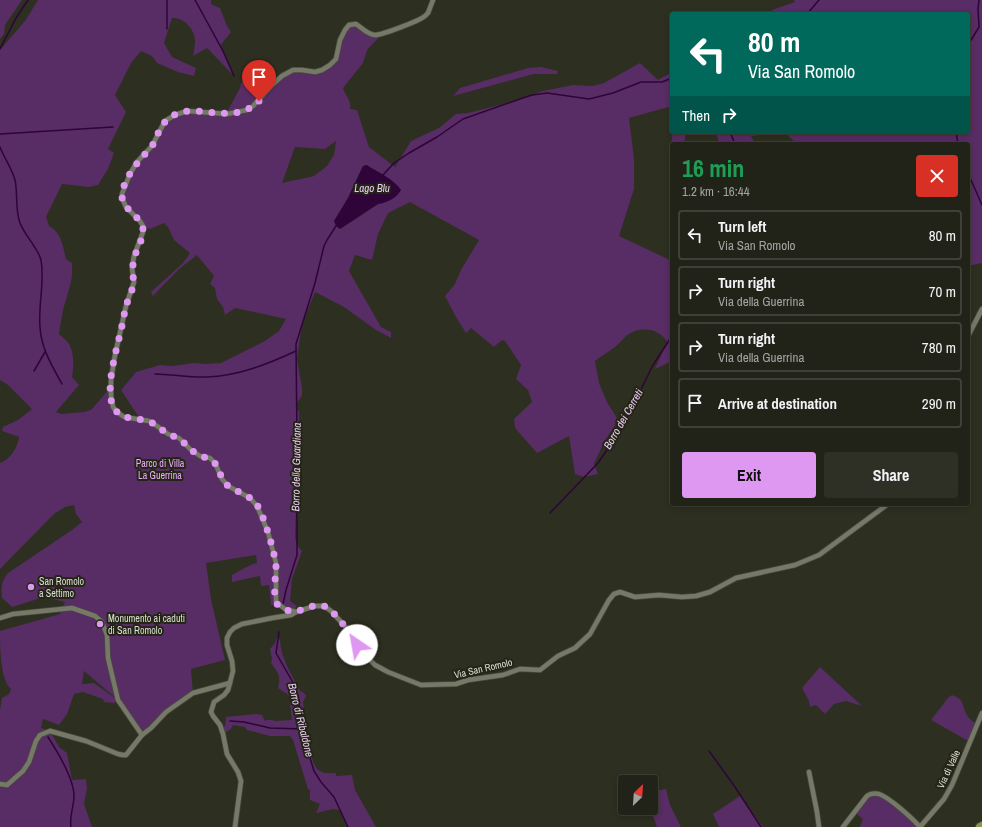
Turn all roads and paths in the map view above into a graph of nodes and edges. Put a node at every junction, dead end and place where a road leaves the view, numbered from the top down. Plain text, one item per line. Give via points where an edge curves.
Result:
1 (433, 0) edge
2 (982, 309) edge
3 (970, 332) edge
4 (885, 506) edge
5 (296, 612) junction
6 (0, 618) edge
7 (230, 683) junction
8 (982, 713) edge
9 (142, 735) junction
10 (809, 772) dead end
11 (0, 784) edge
12 (235, 827) edge
13 (819, 827) edge
14 (843, 827) edge
15 (920, 827) edge

1 - 5 street via 428,13 421,19 379,34 368,33 356,24 349,25 340,40 336,59 330,65 315,72 294,70 282,76 247,110 227,114 187,110 175,114 165,122 152,146 137,162 122,194 126,207 143,226 143,232 134,256 134,282 115,355 111,380 113,407 124,417 149,421 179,438 190,450 210,458 228,486 250,498 258,506 276,564 276,602 285,609
2 - 3 street
4 - 5 street, Via San Romolo via 819,555 795,565 736,578 710,592 696,596 635,597 620,592 614,594 590,634 575,648 558,656 540,670 520,669 456,684 421,685 376,665 362,652 340,620 324,606
5 - 7 street, Via San Romolo via 242,624 230,632 227,638 233,671
6 - 9 street via 13,614 72,608 95,616 102,622 107,635 108,658 118,700
7 - 9 street via 193,693 166,712
7 - 12 street via 224,695 214,702 211,712 220,725 227,754 241,781
8 - 15 street, Via di Valle via 952,785 944,799
9 - 11 street via 123,756 86,741 50,731 40,735 23,770 7,785
10 - 13 street
14 - 15 street via 867,796 875,793 884,796

